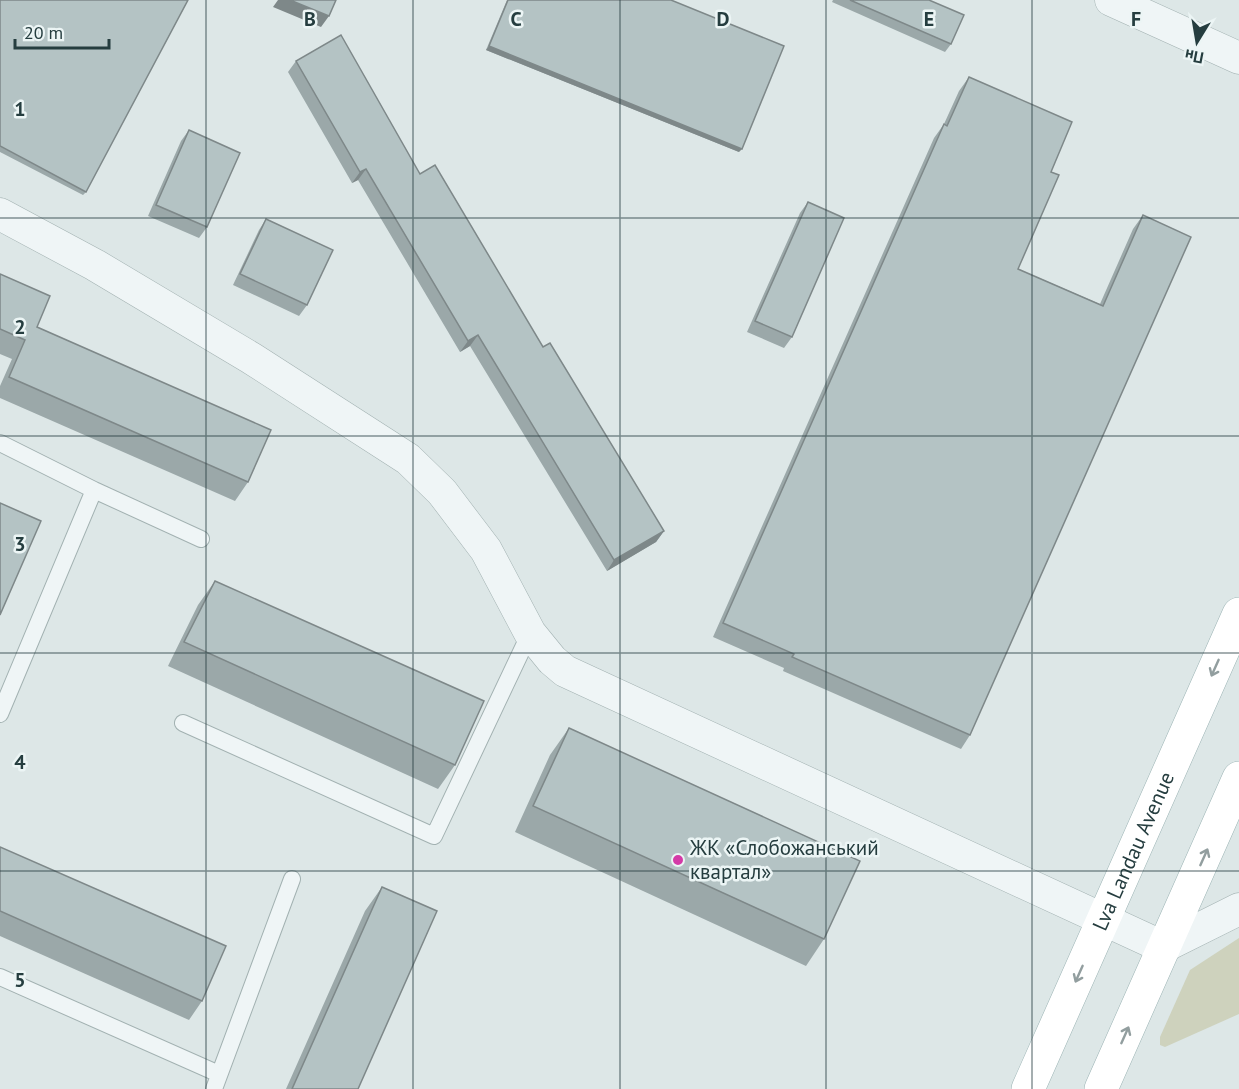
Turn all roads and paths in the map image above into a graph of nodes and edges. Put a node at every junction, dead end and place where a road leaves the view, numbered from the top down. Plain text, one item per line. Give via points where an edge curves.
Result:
1 (1111, 0) edge
2 (1239, 58) edge
3 (0, 214) edge
4 (0, 443) edge
5 (94, 490) junction
6 (201, 539) dead end
7 (1239, 614) edge
8 (530, 633) junction
9 (0, 714) edge
10 (183, 723) dead end
11 (1239, 778) edge
12 (292, 879) dead end
13 (1239, 909) edge
14 (1102, 921) junction
15 (1163, 947) junction
16 (0, 977) edge
17 (216, 1081) edge
18 (1028, 1089) edge
19 (1101, 1089) edge

1 - 2 street
3 - 8 street via 241,352 408,459 442,492 486,550
4 - 5 lane
5 - 6 lane
5 - 9 lane
7 -> 14 main road, Lva Landau Avenue
8 - 10 lane via 434,837
8 - 14 street via 552,660 582,680
15 -> 11 main road
12 - 17 lane
13 - 15 street
14 - 15 street
14 -> 18 main road, Lva Landau Avenue
19 -> 15 main road
16 - 17 lane

